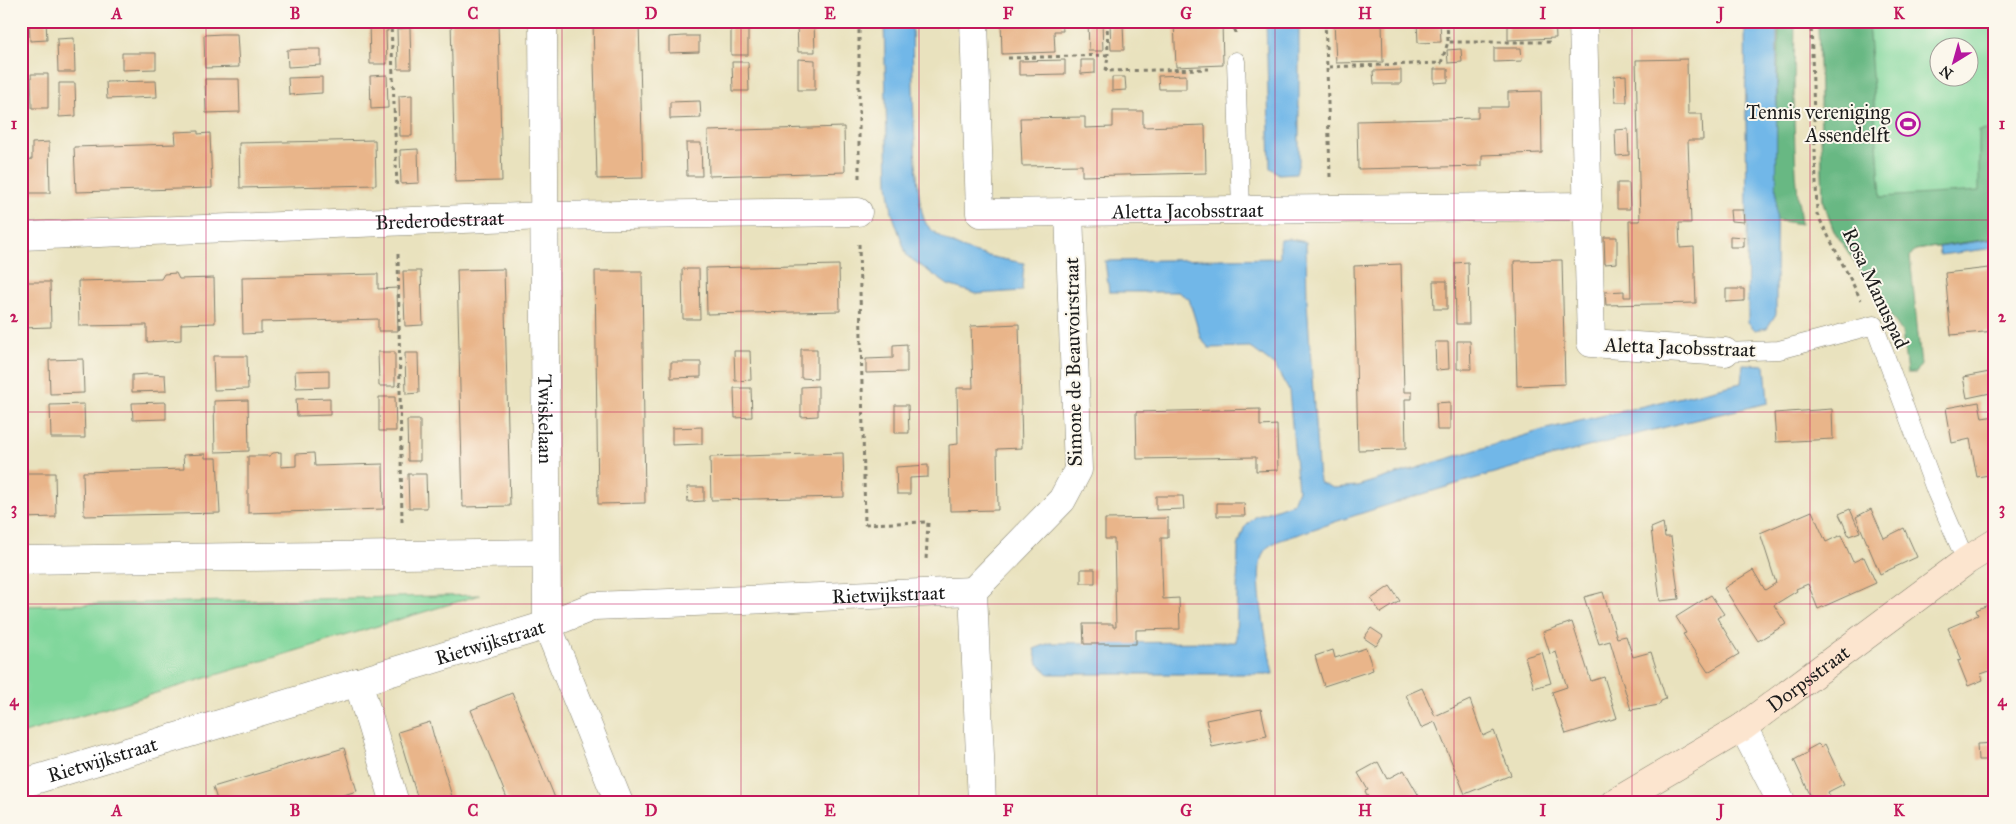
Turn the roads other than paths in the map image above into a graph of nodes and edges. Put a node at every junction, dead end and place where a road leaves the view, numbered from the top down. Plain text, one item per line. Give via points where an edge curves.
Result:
1 (543, 21) edge
2 (974, 21) edge
3 (1584, 32) edge
4 (1236, 64) road end
5 (1588, 206) junction
6 (1241, 209) junction
7 (1069, 211) junction
8 (858, 212) road end
9 (545, 216) junction
10 (21, 236) edge
11 (1874, 326) joint
12 (1724, 352) joint
13 (1995, 543) edge
14 (546, 553) junction
15 (21, 560) edge
16 (1966, 561) junction
17 (972, 591) junction
18 (547, 625) junction
19 (358, 682) junction
20 (1744, 726) junction
21 (21, 784) edge
22 (395, 803) edge
23 (619, 803) edge
24 (982, 803) edge
25 (1614, 803) edge
26 (1782, 803) edge

1 - 9 street, Twiskelaan
2 - 7 street, Aletta Jacobsstraat via 980,212
3 - 5 street, Aletta Jacobsstraat
4 - 6 lane
5 - 6 street, Aletta Jacobsstraat
5 - 12 street, Aletta Jacobsstraat via 1591,343
6 - 7 street, Aletta Jacobsstraat
7 - 17 street, Simone de Beauvoirstraat via 1078,470 1062,500
8 - 9 street, Brederodestraat
9 - 10 street, Brederodestraat
9 - 14 street, Twiskelaan
11 - 12 lane, Aletta Jacobsstraat via 1779,350
11 - 16 lane, Rosa Manuspad via 1936,492
13 - 16 street, Dorpsstraat
14 - 15 street
14 - 18 street, Twiskelaan
16 - 20 street, Dorpsstraat
17 - 18 street, Rietwijkstraat via 594,606
17 - 24 street
18 - 19 street, Rietwijkstraat
18 - 23 street, Twiskelaan
19 - 21 street, Rietwijkstraat
19 - 22 street
20 - 25 street, Dorpsstraat
20 - 26 street

